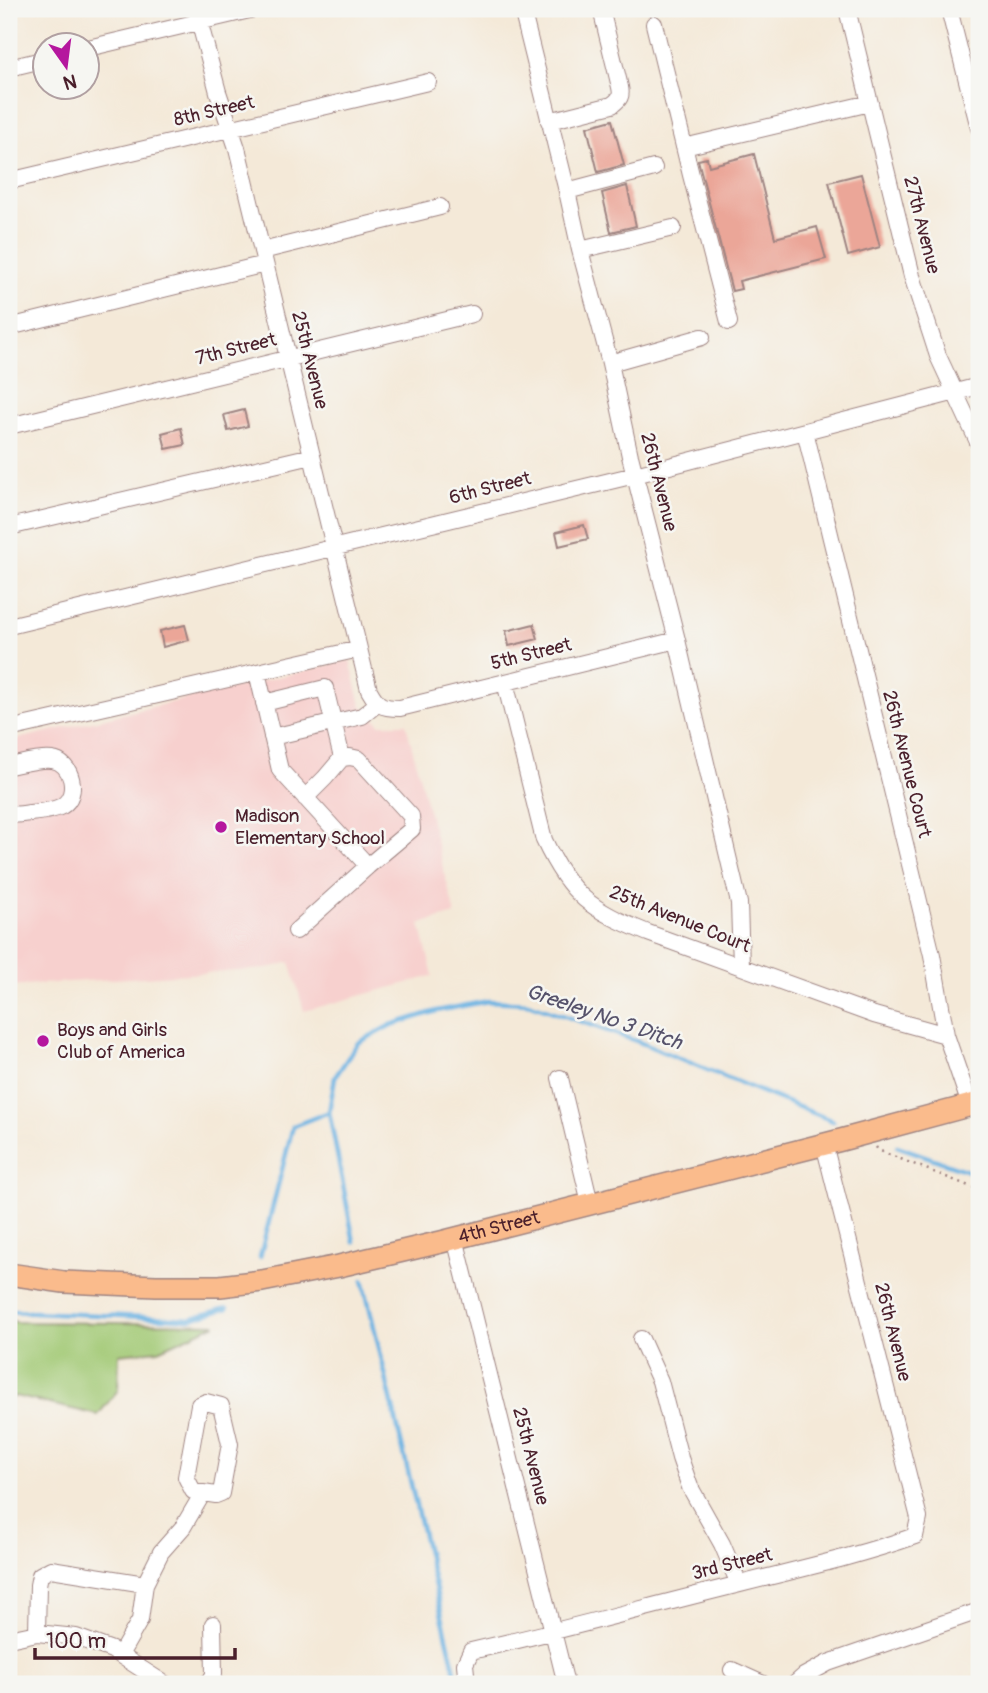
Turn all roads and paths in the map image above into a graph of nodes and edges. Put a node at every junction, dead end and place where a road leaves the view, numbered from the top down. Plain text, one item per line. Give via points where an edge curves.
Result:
1 (254, 9) edge
2 (522, 9) edge
3 (601, 9) edge
4 (847, 9) edge
5 (949, 9) edge
6 (198, 15) edge
7 (654, 24) dead end
8 (102, 44) edge
9 (32, 62) edge
10 (9, 68) edge
11 (428, 82) dead end
12 (870, 103) junction
13 (549, 121) junction
14 (979, 128) edge
15 (230, 129) junction
16 (684, 147) junction
17 (654, 169) dead end
18 (9, 181) edge
19 (567, 191) junction
20 (440, 207) dead end
21 (673, 228) dead end
22 (580, 250) junction
23 (264, 258) junction
24 (472, 314) dead end
25 (729, 322) dead end
26 (9, 327) edge
27 (702, 337) dead end
28 (288, 358) junction
29 (610, 363) junction
30 (979, 386) edge
31 (956, 392) junction
32 (9, 426) edge
33 (805, 431) junction
34 (979, 444) edge
35 (312, 456) junction
36 (635, 475) junction
37 (9, 527) edge
38 (334, 548) junction
39 (9, 626) edge
40 (677, 640) junction
41 (359, 649) junction
42 (257, 673) junction
43 (505, 682) junction
44 (264, 703) junction
45 (377, 704) junction
46 (334, 722) junction
47 (9, 729) edge
48 (272, 737) junction
49 (342, 758) junction
50 (9, 766) edge
51 (305, 798) junction
52 (9, 813) edge
53 (368, 866) junction
54 (296, 931) dead end
55 (741, 967) junction
56 (946, 1035) junction
57 (560, 1078) dead end
58 (975, 1104) edge
59 (824, 1144) junction
60 (878, 1150) dead end
61 (979, 1190) edge
62 (590, 1203) junction
63 (455, 1238) junction
64 (9, 1273) edge
65 (641, 1339) dead end
66 (203, 1493) junction
67 (916, 1530) joint
68 (145, 1584) junction
69 (739, 1584) junction
70 (979, 1612) edge
71 (213, 1623) dead end
72 (37, 1633) junction
73 (553, 1633) junction
74 (9, 1639) edge
75 (120, 1655) junction
76 (732, 1671) dead end
77 (165, 1684) edge
78 (206, 1684) edge
79 (467, 1684) edge
80 (566, 1684) edge
81 (763, 1684) edge
82 (795, 1684) edge

1 - 6 street
2 - 13 street, 26th Avenue
3 - 13 street via 620,87 619,100
4 - 12 street, 27th Avenue
5 - 14 street
6 - 8 street
6 - 15 street, 25th Avenue
7 - 16 street
9 - 10 street
11 - 15 street, 8th Street
12 - 16 street
12 - 31 street, 27th Avenue via 906,273
13 - 19 street, 26th Avenue
15 - 18 street, 8th Street
15 - 23 street, 25th Avenue
16 - 25 street
17 - 19 street
19 - 22 street, 26th Avenue
20 - 23 street
21 - 22 street
22 - 29 street, 26th Avenue
23 - 26 street
23 - 28 street, 25th Avenue
24 - 28 street, 7th Street
27 - 29 street
28 - 32 street, 7th Street
28 - 35 street, 25th Avenue
29 - 36 street, 26th Avenue
30 - 31 street, 6th Street
31 - 33 street, 6th Street
31 - 34 street, 27th Avenue
33 - 36 street, 6th Street
33 - 56 street, 26th Avenue Court via 932,955
35 - 37 street
35 - 38 street, 25th Avenue
36 - 38 street, 6th Street
36 - 40 street, 26th Avenue
38 - 39 street, 6th Street
38 - 41 street, 25th Avenue
40 - 43 street, 5th Street
40 - 55 street, 26th Avenue via 739,903
41 - 42 street
41 - 45 street, 25th Avenue
42 - 44 street
42 - 47 street
43 - 45 street, 5th Street via 400,708
43 - 55 street, 25th Avenue Court via 544,840 570,886 616,920
44 - 46 street via 325,688
44 - 48 street
45 - 46 street via 362,716
46 - 48 street
46 - 49 street
48 - 51 street via 280,771
49 - 51 street
49 - 53 street via 359,759 413,823 412,829
50 - 52 street via 60,761 72,787 62,806 37,813
51 - 53 street
53 - 54 street
55 - 56 street, 25th Avenue Court via 874,1015
56 - 58 street, 26th Avenue Court
57 - 62 street
58 - 59 main road, 4th Street
59 - 62 main road, 4th Street
59 - 67 street, 26th Avenue via 919,1518
60 - 61 path
62 - 63 main road, 4th Street
63 - 64 main road, 4th Street via 339,1266 220,1286 111,1285
63 - 73 street, 25th Avenue
65 - 69 street via 660,1381 690,1487
66 - 66 street via 221,1493 230,1444 220,1406 205,1402 199,1405 186,1477 192,1491
66 - 68 street via 161,1552
67 - 69 street, 3rd Street via 915,1535 894,1543
68 - 72 street via 51,1569 40,1575
68 - 75 street via 140,1620
69 - 73 street, 3rd Street
70 - 82 street via 828,1663
71 - 78 street via 214,1674
72 - 74 street
72 - 75 street via 76,1637
73 - 79 street, 3rd Street via 471,1651 465,1664
73 - 80 street, 25th Avenue
75 - 77 street
76 - 81 street

